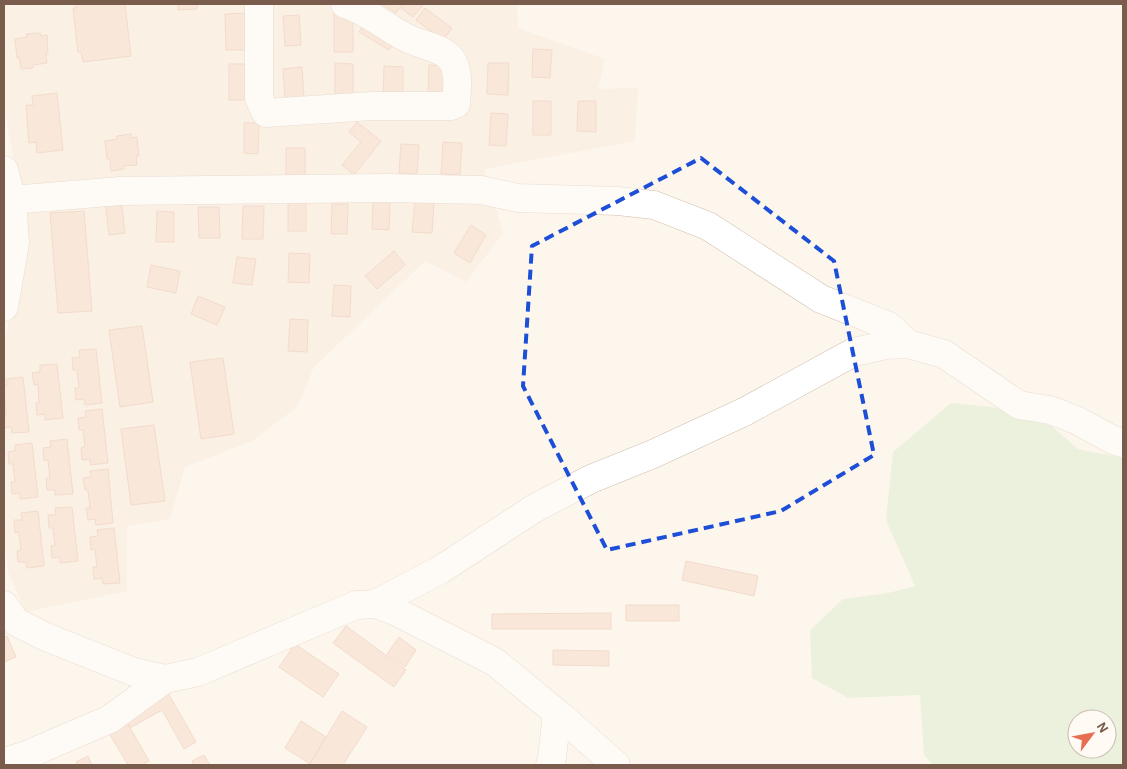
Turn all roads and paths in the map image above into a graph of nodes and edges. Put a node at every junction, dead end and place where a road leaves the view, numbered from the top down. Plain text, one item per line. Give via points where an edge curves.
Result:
1 (259, 4) edge
2 (345, 4) edge
3 (4, 170) edge
4 (12, 200) junction
5 (4, 307) edge
6 (908, 344) junction
7 (1123, 443) edge
8 (375, 604) junction
9 (4, 605) edge
10 (165, 680) junction
11 (557, 713) junction
12 (4, 762) edge
13 (550, 765) edge
14 (616, 765) edge

1 - 2 street via 259,98 266,114 456,104 457,76 451,58
3 - 4 street
4 - 5 street via 15,243
4 - 6 street via 120,191 387,188 481,190 518,198 654,205 708,226 821,299 889,326
6 - 7 street via 944,354 1020,405 1050,410
6 - 8 street via 854,352 744,412 591,479 535,508 440,570
8 - 10 street via 356,604 198,672
8 - 11 street via 495,662
9 - 10 street via 16,622 46,637 134,672
10 - 12 street via 110,719
11 - 13 street
11 - 14 street

